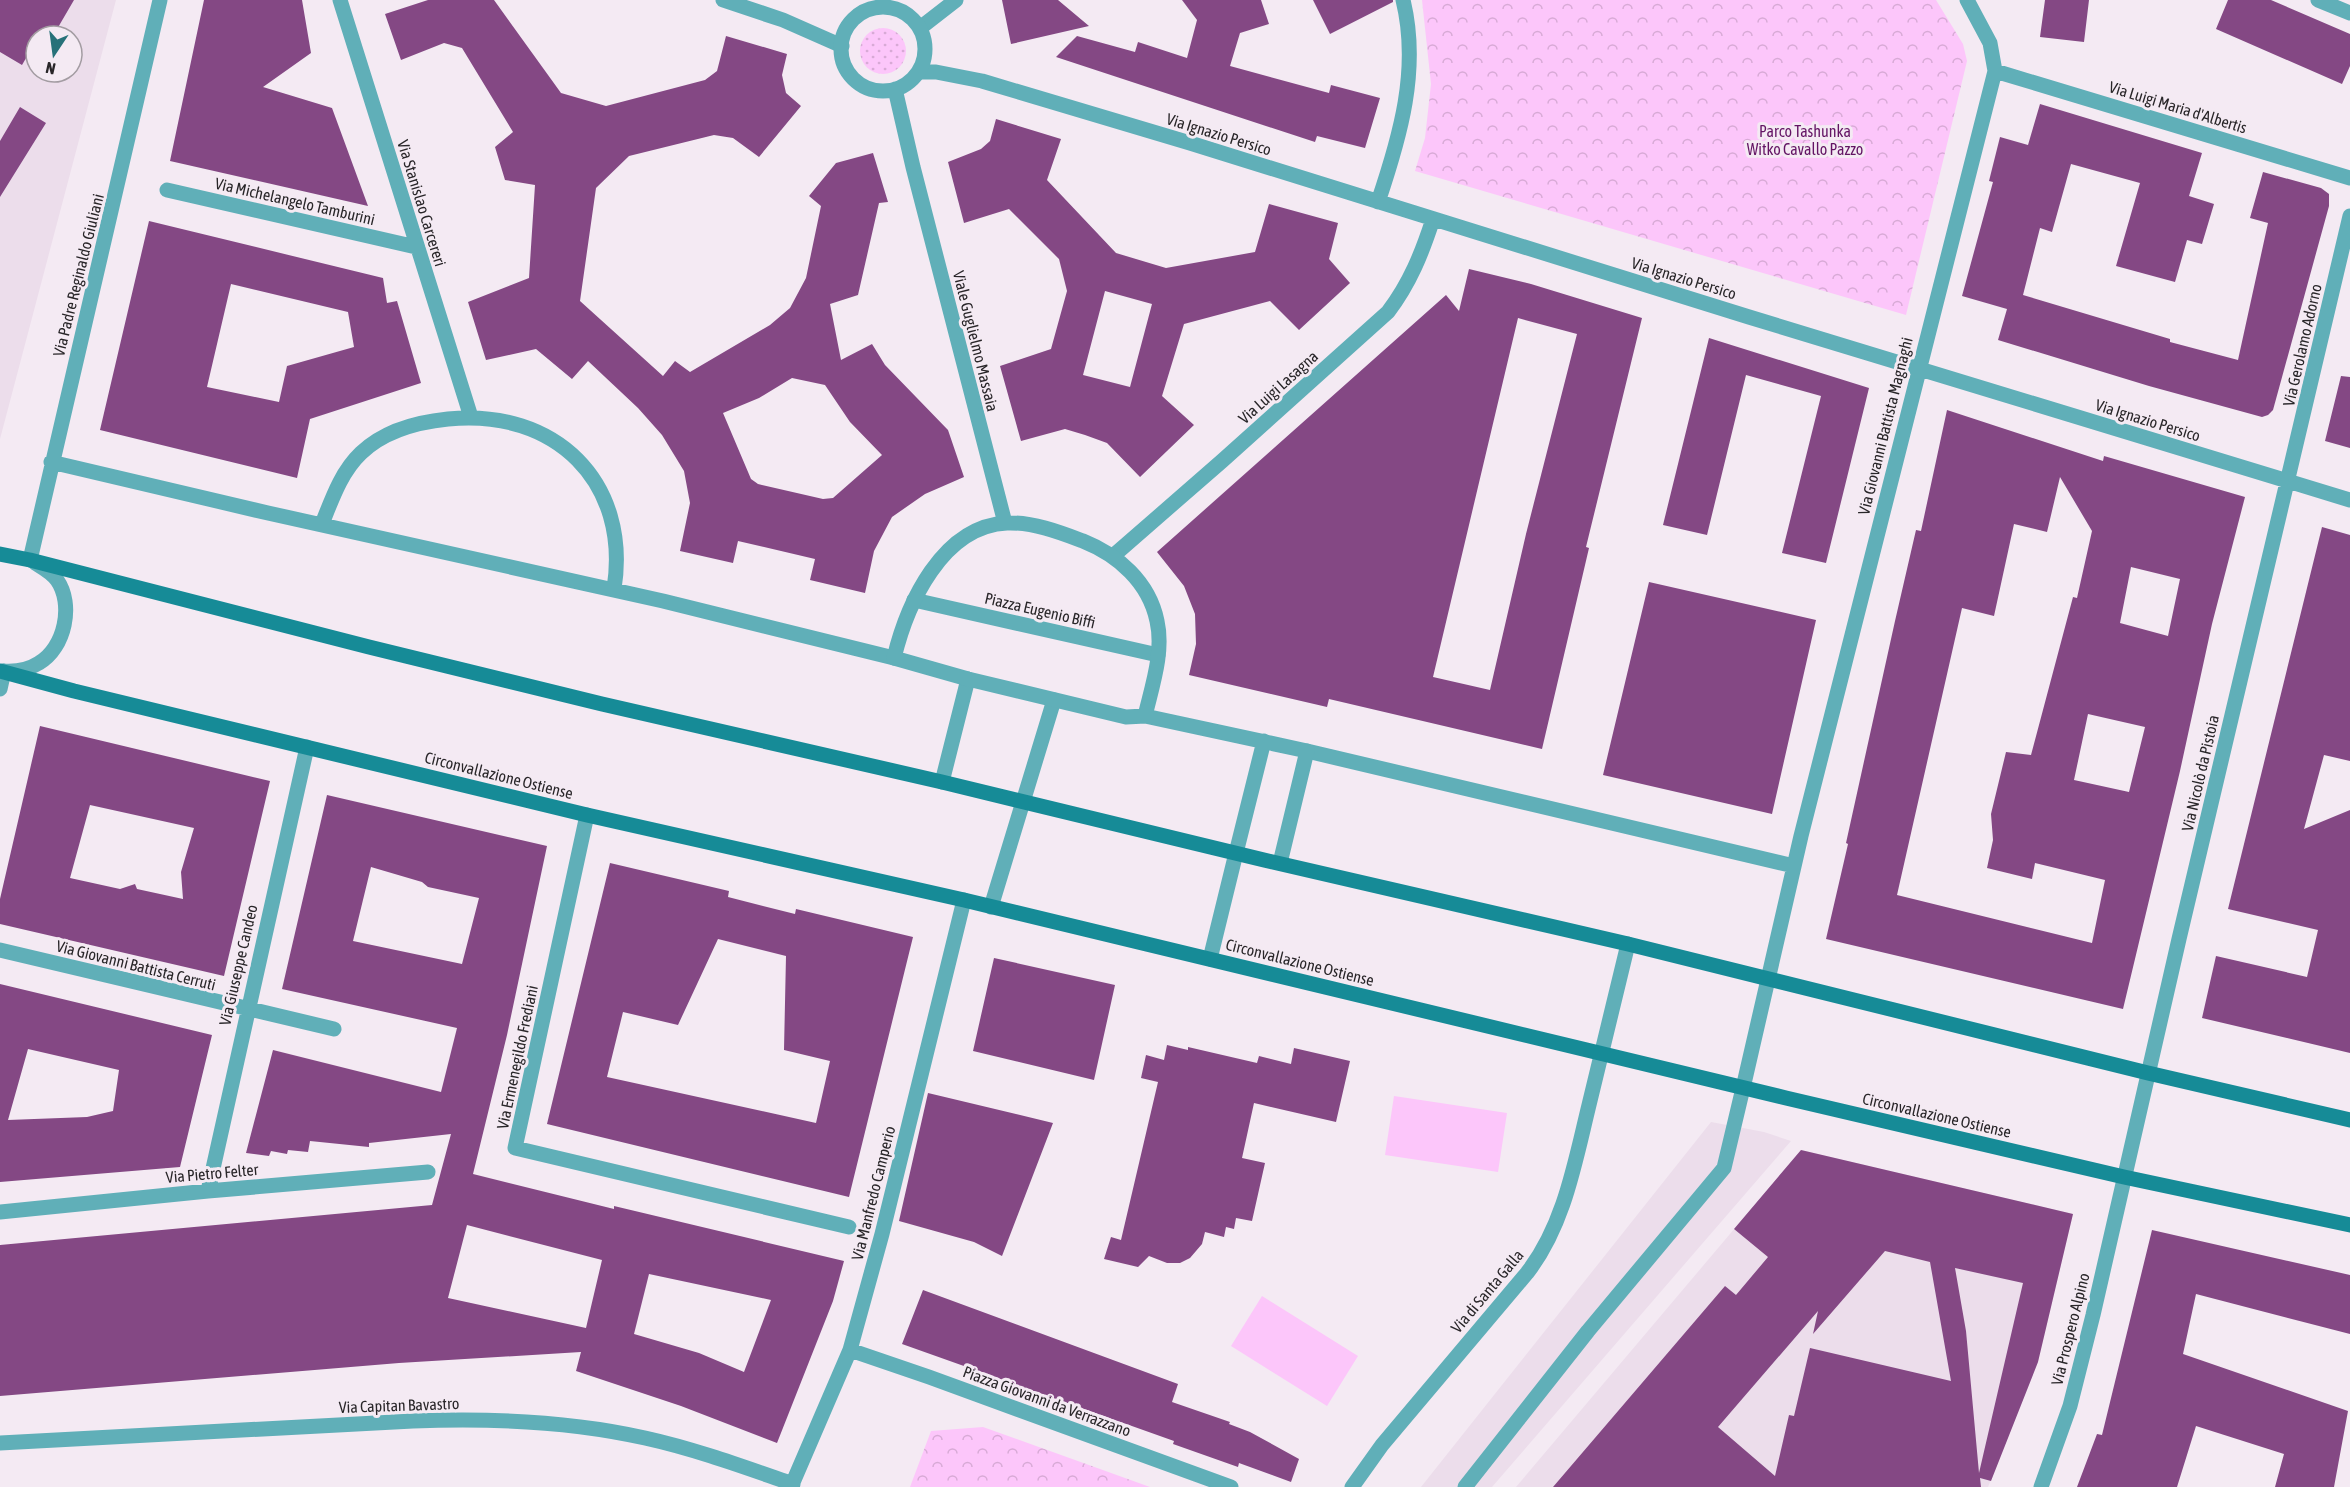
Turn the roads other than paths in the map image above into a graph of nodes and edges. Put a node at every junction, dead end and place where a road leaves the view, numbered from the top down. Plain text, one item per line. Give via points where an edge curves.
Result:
1 (160, 0) edge
2 (340, 0) edge
3 (723, 0) edge
4 (956, 0) edge
5 (1403, 0) edge
6 (1967, 0) edge
7 (2318, 0) edge
8 (871, 4) edge
9 (2350, 13) edge
10 (920, 28) junction
11 (842, 46) junction
12 (1995, 71) junction
13 (919, 72) junction
14 (895, 89) junction
15 (2350, 178) edge
16 (166, 190) dead end
17 (1378, 202) junction
18 (2350, 216) edge
19 (1433, 219) junction
20 (416, 247) junction
21 (1918, 368) junction
22 (471, 417) junction
23 (51, 462) junction
24 (2288, 482) junction
25 (2350, 500) edge
26 (1005, 523) junction
27 (322, 524) junction
28 (0, 554) edge
29 (1113, 556) junction
30 (0, 559) edge
31 (30, 560) junction
32 (614, 589) junction
33 (914, 600) junction
34 (1158, 655) junction
35 (894, 658) junction
36 (1, 671) edge
37 (968, 679) junction
38 (0, 688) edge
39 (1054, 700) junction
40 (1145, 716) junction
41 (1264, 741) junction
42 (307, 747) junction
43 (1307, 751) junction
44 (942, 782) junction
45 (1022, 801) junction
46 (587, 815) junction
47 (1236, 853) junction
48 (1280, 863) junction
49 (1794, 866) junction
50 (964, 900) junction
51 (991, 907) junction
52 (1628, 944) junction
53 (0, 950) edge
54 (1210, 959) junction
55 (1768, 978) junction
56 (247, 1010) junction
57 (334, 1029) dead end
58 (1602, 1053) junction
59 (2148, 1073) junction
60 (1743, 1088) junction
61 (2350, 1120) edge
62 (428, 1172) dead end
63 (2124, 1177) junction
64 (207, 1191) junction
65 (0, 1212) edge
66 (2350, 1225) edge
67 (849, 1227) dead end
68 (850, 1350) junction
69 (0, 1443) edge
70 (792, 1486) edge
71 (1231, 1487) edge
72 (1352, 1487) edge
73 (1466, 1487) edge
74 (2042, 1487) edge

1 - 23 street, Via Padre Reginaldo Giuliani
2 - 20 street, Via Stanislao Carcereri
3 - 11 street
4 - 10 street
5 - 17 street via 1408,25 1409,76 1398,135
6 - 12 street, Via Giovanni Battista Magnaghi via 1990,43
7 - 9 street
8 - 10 street via 909,15
8 - 11 street via 849,24
10 - 13 street via 925,46
11 - 14 street via 846,68 854,79 876,90
12 - 15 street, Via Luigi Maria d'Albertis
12 - 21 street, Via Giovanni Battista Magnaghi
13 - 14 street
13 - 17 street, Via Ignazio Persico via 954,75 1006,89
14 - 26 street, Viale Guglielmo Massaia
16 - 20 street, Via Michelangelo Tamburini
17 - 19 street, Via Ignazio Persico
18 - 24 street, Via Gerolamo Adorno
19 - 21 street, Via Ignazio Persico
19 - 29 street, Via Luigi Lasagna via 1418,264 1388,312
20 - 22 street, Via Stanislao Carcereri
21 - 24 street, Via Ignazio Persico
21 - 49 street, Via Giovanni Battista Magnaghi
22 - 27 street via 422,423 375,442 351,465
22 - 32 street via 527,427 551,437 580,460 603,495 614,528 618,554
23 - 27 street
23 - 31 street, Via Padre Reginaldo Giuliani
24 - 25 street, Via Ignazio Persico
24 - 59 street, Via Nicolò da Pistoia
26 - 29 street via 1024,523 1064,534
26 - 33 street via 959,543 936,564
27 - 32 street
28 - 31 main road
29 - 34 street via 1140,583 1151,602 1159,631
30 - 31 street
31 - 36 street via 51,573 60,587 65,607 63,630 40,663 18,671
31 - 44 main road via 369,647
32 - 35 street
33 - 34 street, Piazza Eugenio Biffi
33 - 35 street
34 - 40 street
35 - 37 street
36 - 38 street
36 - 42 main road, Circonvallazione Ostiense
37 - 39 street
37 - 44 street
39 - 40 street via 1126,717
39 - 45 street
40 - 41 street
41 - 43 street
41 - 47 street
42 - 46 main road, Circonvallazione Ostiense
42 - 56 street, Via Giuseppe Candeo
43 - 48 street
43 - 49 street
44 - 45 main road
45 - 47 main road
45 - 51 street
46 - 50 main road, Circonvallazione Ostiense
46 - 67 street, Via Ermenegildo Frediani via 515,1148
47 - 48 main road
47 - 54 street
48 - 52 main road
49 - 55 street
50 - 51 main road, Circonvallazione Ostiense
50 - 68 street, Via Manfredo Camperio
51 - 54 main road, Circonvallazione Ostiense
52 - 55 main road
52 - 58 street
53 - 56 street, Via Giovanni Battista Cerruti
54 - 58 main road, Circonvallazione Ostiense
55 - 59 main road
55 - 60 street
56 - 57 street, Via Giovanni Battista Cerruti
56 - 64 street, Via Giuseppe Candeo
58 - 60 main road, Circonvallazione Ostiense
58 - 72 street, Via di Santa Galla via 1561,1206 1537,1260 1382,1445
59 - 61 main road
59 - 63 street
60 - 63 main road, Circonvallazione Ostiense
60 - 73 street via 1725,1168 1588,1331
62 - 64 street, Via Pietro Felter
63 - 66 main road, Circonvallazione Ostiense
63 - 74 street, Via Prospero Alpino via 2070,1406
64 - 65 street, Via Pietro Felter
68 - 70 street, Via Manfredo Camperio
68 - 71 street, Piazza Giovanni da Verrazzano
69 - 70 street, Via Capitan Bavastro via 480,1420 576,1427 644,1438 730,1462

